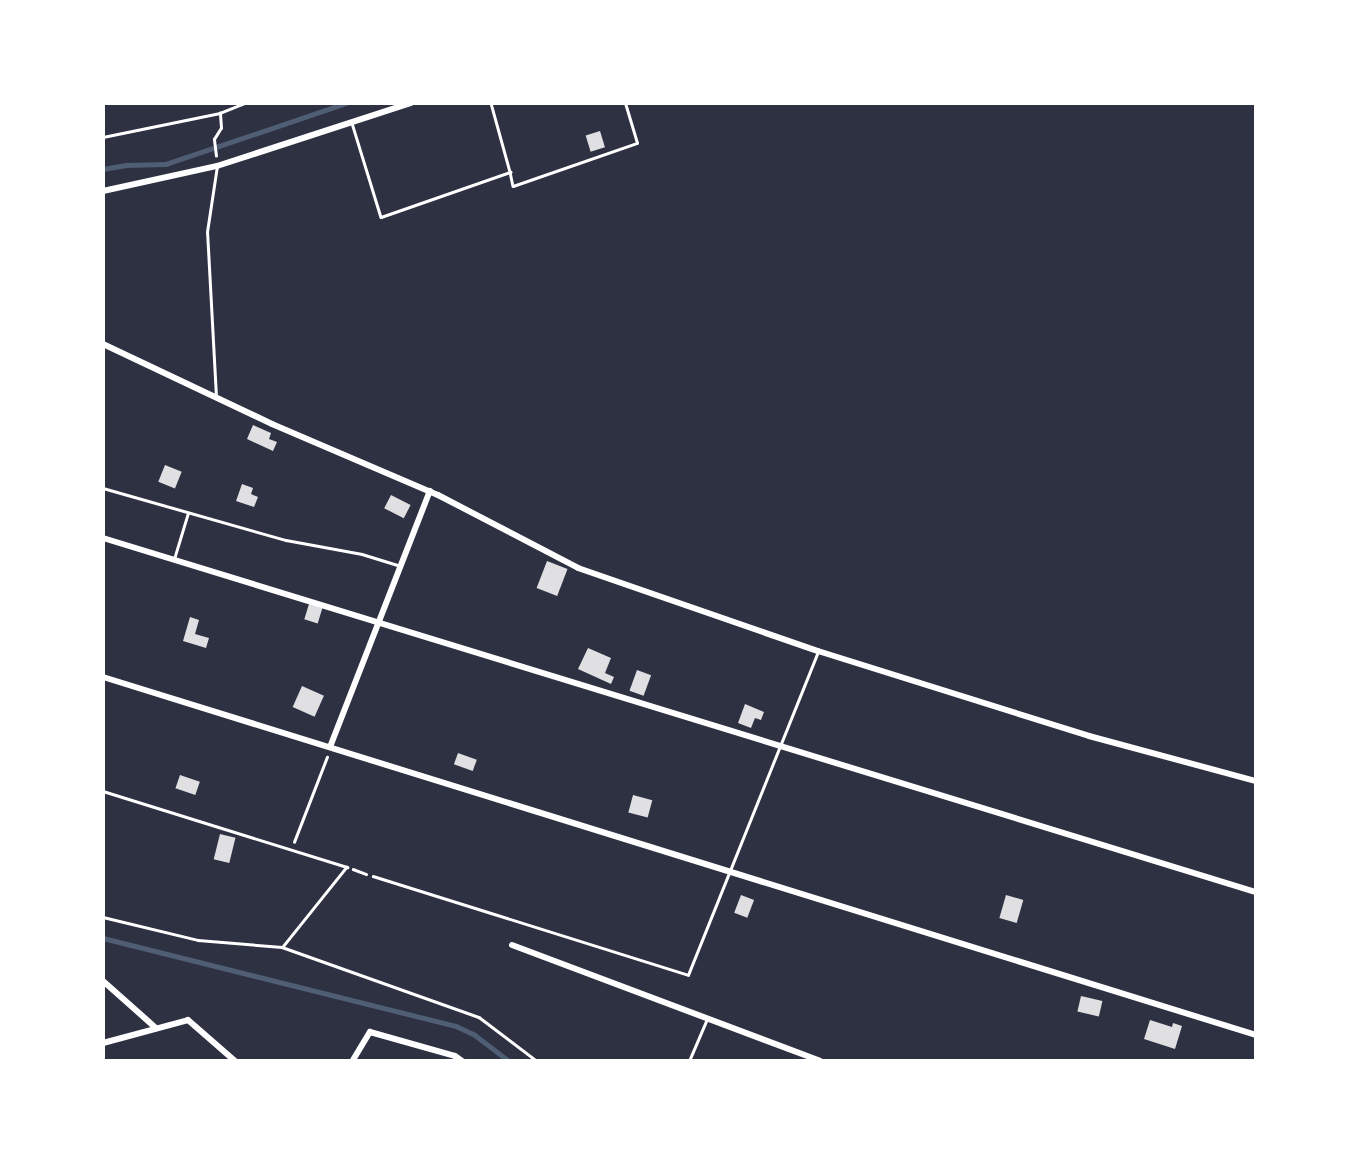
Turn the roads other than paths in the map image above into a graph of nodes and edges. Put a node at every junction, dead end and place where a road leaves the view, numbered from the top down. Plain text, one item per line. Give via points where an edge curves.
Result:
1 (411, 103) edge
2 (491, 103) edge
3 (625, 103) edge
4 (352, 122) junction
5 (217, 166) junction
6 (510, 172) junction
7 (103, 191) edge
8 (103, 344) edge
9 (216, 397) junction
10 (103, 488) edge
11 (430, 491) junction
12 (188, 513) junction
13 (103, 538) edge
14 (174, 559) junction
15 (401, 566) junction
16 (380, 623) junction
17 (818, 650) junction
18 (103, 677) edge
19 (780, 746) junction
20 (330, 747) junction
21 (1256, 781) edge
22 (103, 791) edge
23 (729, 871) junction
24 (373, 876) road end
25 (1256, 892) edge
26 (103, 917) edge
27 (512, 944) dead end
28 (282, 947) junction
29 (103, 981) edge
30 (707, 1018) junction
31 (156, 1028) junction
32 (1256, 1035) edge
33 (103, 1043) edge
34 (353, 1060) edge
35 (235, 1061) edge
36 (463, 1061) edge
37 (537, 1061) edge
38 (689, 1061) edge
39 (820, 1061) edge

1 - 4 street
2 - 6 lane
3 - 6 lane via 637,144 513,186
4 - 5 street
4 - 6 lane via 381,217
5 - 7 street
5 - 9 lane via 207,232
8 - 9 street
9 - 11 street
10 - 12 lane
11 - 15 street
11 - 17 street via 578,568
12 - 14 lane
12 - 15 lane
13 - 14 street
14 - 16 street
15 - 16 street
16 - 19 street
16 - 20 street
17 - 19 lane
17 - 21 street via 1089,736
18 - 20 street
19 - 23 lane
19 - 25 street
20 - 23 street
22 - 28 lane via 347,867
23 - 24 lane via 688,975
23 - 32 street
26 - 28 lane via 198,940
27 - 30 street
28 - 37 lane via 479,1017
29 - 31 street
30 - 38 lane
30 - 39 street
31 - 33 street
31 - 35 street via 194,1022
34 - 36 street via 370,1032

